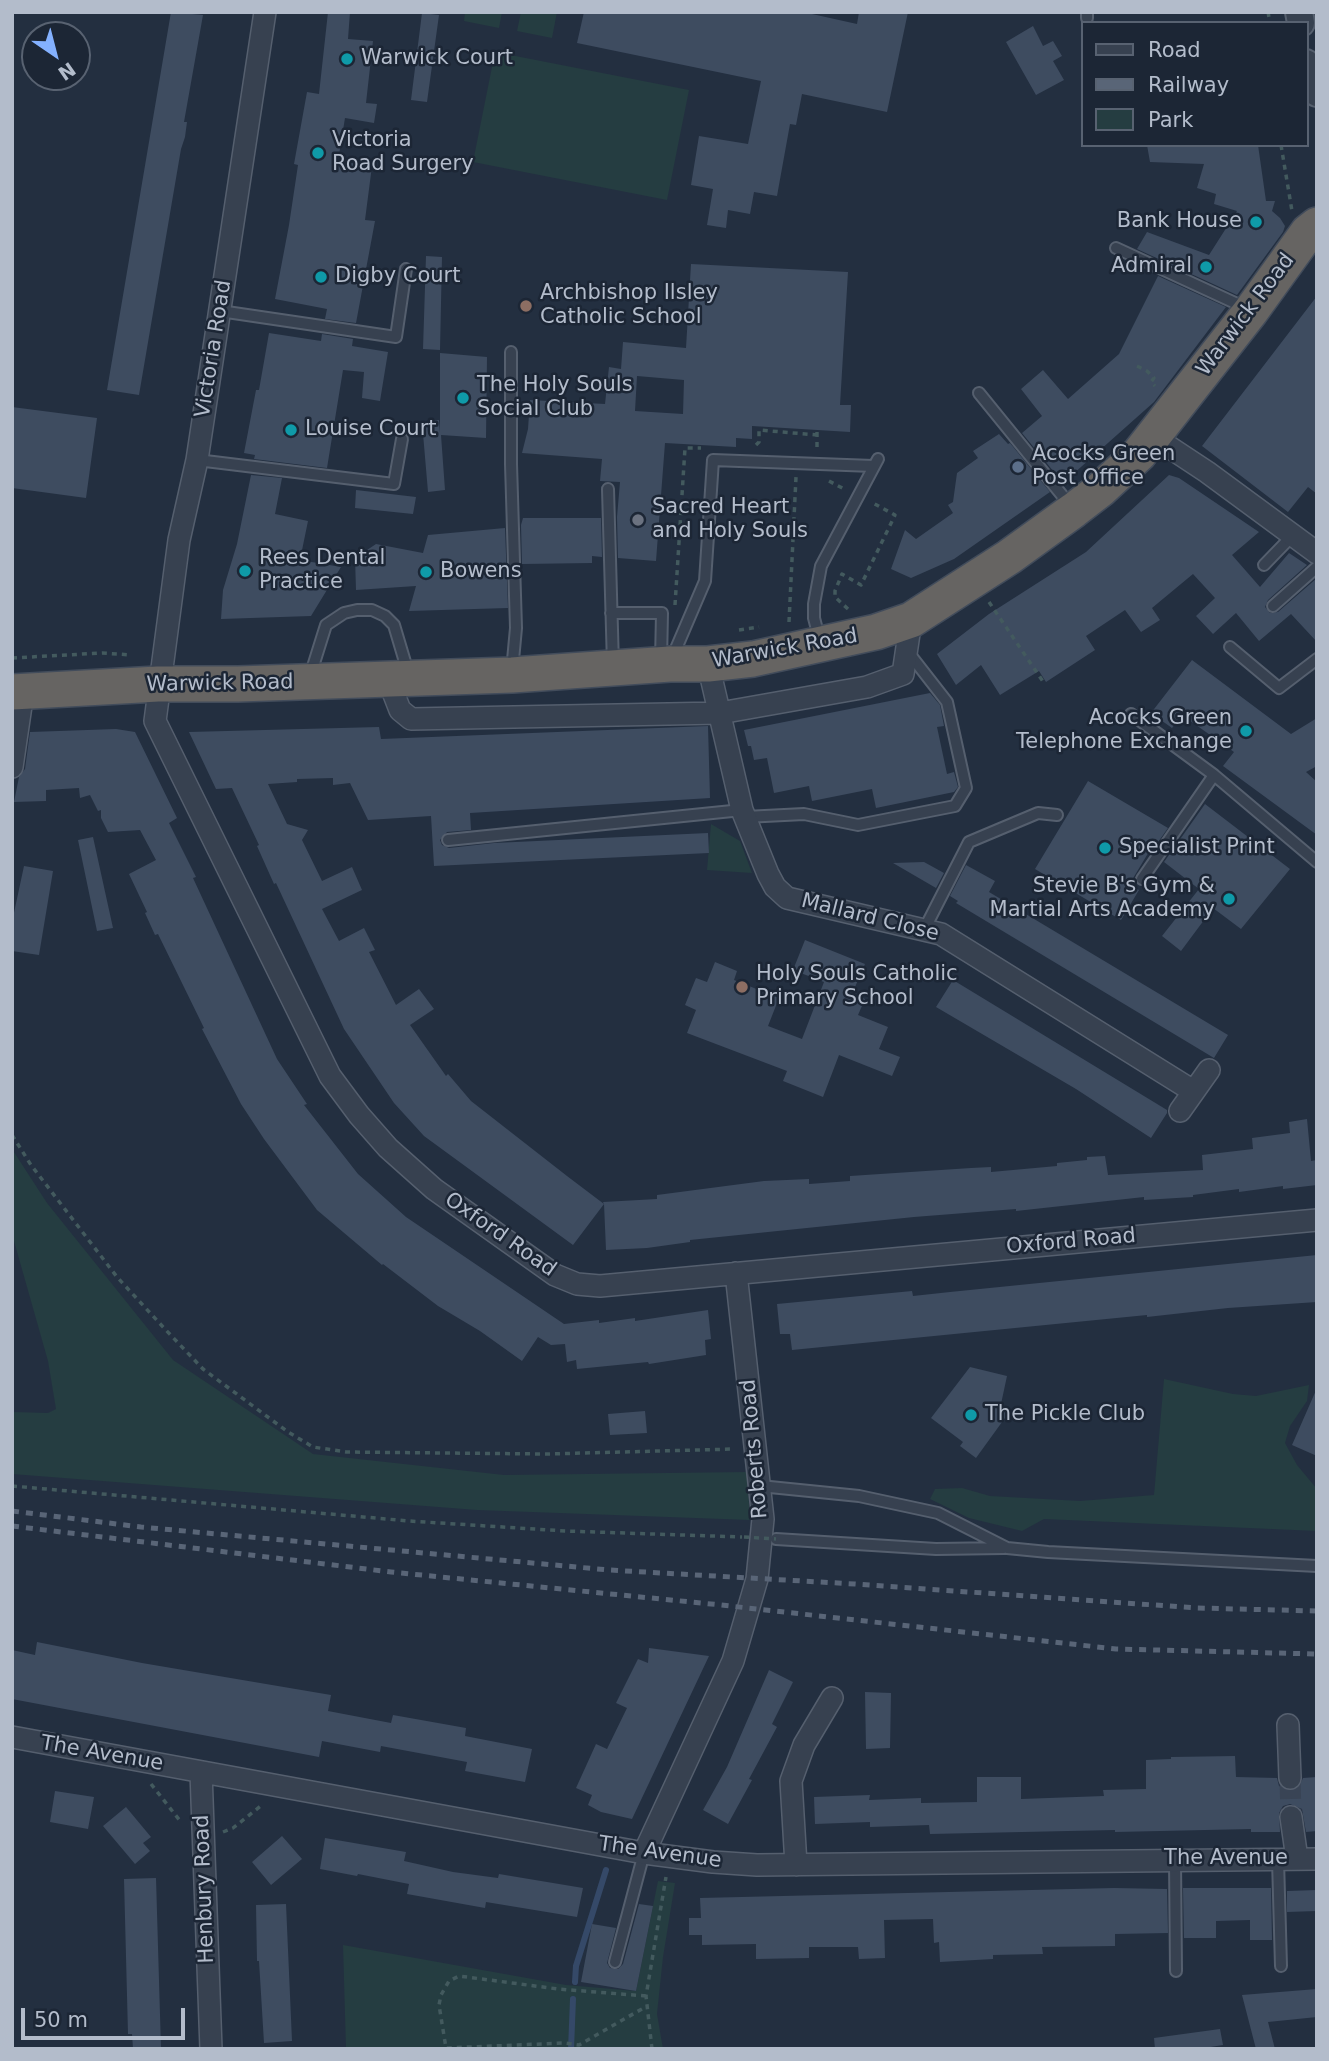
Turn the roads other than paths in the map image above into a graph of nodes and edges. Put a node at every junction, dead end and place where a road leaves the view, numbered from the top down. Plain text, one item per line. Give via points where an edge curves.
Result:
1 (265, 12) edge
2 (1308, 76) edge
3 (1317, 93) edge
4 (1317, 199) edge
5 (1312, 229) edge
6 (1116, 247) dead end
7 (407, 269) dead end
8 (220, 311) junction
9 (1251, 311) junction
10 (511, 352) dead end
11 (979, 393) dead end
12 (1154, 437) junction
13 (402, 439) dead end
14 (197, 460) junction
15 (608, 489) dead end
16 (1074, 510) junction
17 (1293, 535) junction
18 (1317, 553) edge
19 (1264, 565) dead end
20 (1317, 567) edge
21 (1273, 607) dead end
22 (611, 613) junction
23 (909, 635) junction
24 (821, 644) junction
25 (1230, 647) dead end
26 (1317, 659) edge
27 (665, 664) junction
28 (708, 664) junction
29 (613, 668) junction
30 (512, 674) junction
31 (398, 678) junction
32 (309, 682) junction
33 (158, 684) junction
34 (18, 692) edge
35 (720, 713) junction
36 (1131, 714) dead end
37 (12, 767) edge
38 (1214, 775) junction
39 (743, 813) junction
40 (1057, 815) dead end
41 (448, 841) dead end
42 (1317, 862) edge
43 (1142, 879) dead end
44 (924, 930) junction
45 (1209, 1070) dead end
46 (1193, 1091) junction
47 (1180, 1111) dead end
48 (1317, 1220) edge
49 (736, 1273) junction
50 (760, 1486) junction
51 (776, 1539) road end
52 (1007, 1548) junction
53 (1317, 1566) edge
54 (832, 1698) dead end
55 (1288, 1725) dead end
56 (12, 1737) edge
57 (201, 1772) junction
58 (1290, 1778) tunnel mouth
59 (1291, 1816) tunnel mouth
60 (644, 1853) junction
61 (1297, 1859) edge
62 (1175, 1860) junction
63 (796, 1865) junction
64 (615, 1962) dead end
65 (1281, 1966) dead end
66 (1177, 1971) dead end
67 (211, 2049) edge

1 - 8 street, Victoria Road
2 - 3 street
4 - 5 highway, Warwick Road
5 - 9 highway, Warwick Road
6 - 9 lane
7 - 8 lane via 396,337
8 - 14 street, Victoria Road
9 - 12 highway, Warwick Road
10 - 30 lane via 516,628
11 - 16 lane
12 - 16 highway, Warwick Road
12 - 17 street
13 - 14 lane via 394,484
14 - 33 street, Victoria Road via 179,540
15 - 22 lane
16 - 23 highway, Warwick Road via 973,581
17 - 18 street
17 - 19 lane
20 - 21 lane
22 - 27 lane via 662,613
22 - 29 lane
23 - 24 highway, Warwick Road via 876,632
23 - 35 street via 903,674 867,687
23 - 39 lane via 947,702 966,788 955,806 858,825 804,814
24 - 27 lane via 814,618 821,566 875,463 713,460 705,580
24 - 28 highway, Warwick Road
25 - 26 lane via 1279,688
27 - 28 highway, Warwick Road
27 - 29 highway, Warwick Road
28 - 35 street, Mallard Close
29 - 30 highway, Warwick Road
30 - 31 highway, Warwick Road
31 - 32 highway, Warwick Road
31 - 32 lane via 403,650 394,625 372,610 357,610 344,612 326,625
31 - 35 street via 400,710 411,719
32 - 33 highway, Warwick Road
33 - 34 highway, Warwick Road
33 - 49 street, Oxford Road via 155,721 280,976 330,1076 388,1148 434,1189 555,1275 577,1284 600,1286
34 - 37 street
35 - 39 street, Mallard Close
36 - 38 lane
38 - 42 lane
38 - 43 lane
39 - 41 lane
39 - 44 street, Mallard Close via 768,874 787,898
40 - 44 lane via 1038,813 969,842
44 - 46 street, Mallard Close via 941,934
45 - 46 street
46 - 47 street
48 - 49 street, Oxford Road
49 - 50 street, Roberts Road
50 - 52 lane via 859,1496 938,1513
50 - 60 street, Roberts Road via 763,1519 757,1579 733,1661
51 - 52 lane via 936,1549
52 - 53 lane
54 - 63 street via 804,1745 791,1781
55 - 58 street
56 - 57 street, The Avenue
57 - 60 street, The Avenue
57 - 67 street, Henbury Road
59 - 61 street
60 - 63 street, The Avenue
60 - 64 lane
61 - 62 street, The Avenue
61 - 65 lane
62 - 63 street, The Avenue
62 - 66 lane

